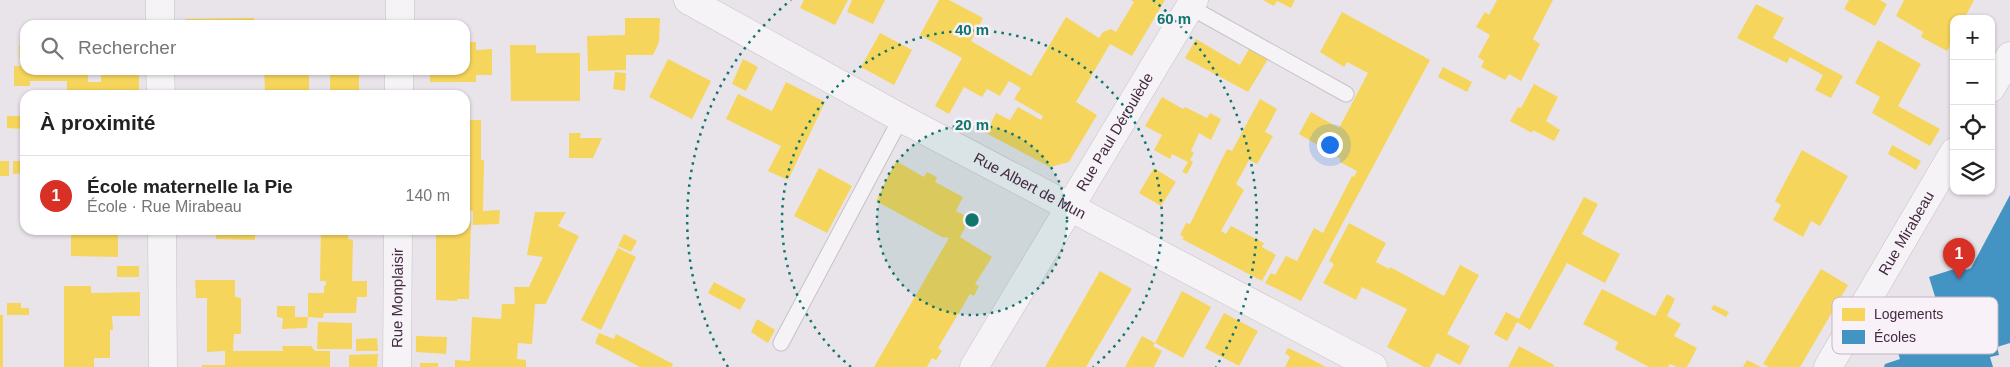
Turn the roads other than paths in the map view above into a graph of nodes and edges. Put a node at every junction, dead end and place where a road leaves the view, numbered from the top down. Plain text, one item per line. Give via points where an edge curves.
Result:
1 (160, 0) edge
2 (400, 0) edge
3 (688, 0) edge
4 (1192, 4) edge
5 (160, 20) edge
6 (400, 20) edge
7 (2010, 56) edge
8 (160, 75) edge
9 (399, 75) edge
10 (1995, 81) edge
11 (161, 90) edge
12 (399, 90) edge
13 (1346, 94) dead end
14 (901, 118) junction
15 (1950, 159) edge
16 (1069, 206) junction
17 (162, 235) edge
18 (398, 235) edge
19 (1869, 297) edge
20 (781, 343) dead end
21 (1836, 354) edge
22 (163, 367) edge
23 (397, 367) edge
24 (974, 367) edge
25 (1373, 367) edge
26 (1828, 367) edge

1 - 5 street
2 - 6 street
3 - 14 street, Rue Albert de Mun
4 - 13 lane
4 - 16 street, Rue Paul Déroulède
7 - 10 street
8 - 11 street
9 - 12 street
14 - 16 street, Rue Albert de Mun
14 - 20 lane
15 - 19 street, Rue Mirabeau
16 - 24 street, Rue Paul Déroulède
16 - 25 street, Rue Albert de Mun
17 - 22 street
18 - 23 street, Rue Monplaisir
21 - 26 street, Rue Mirabeau

